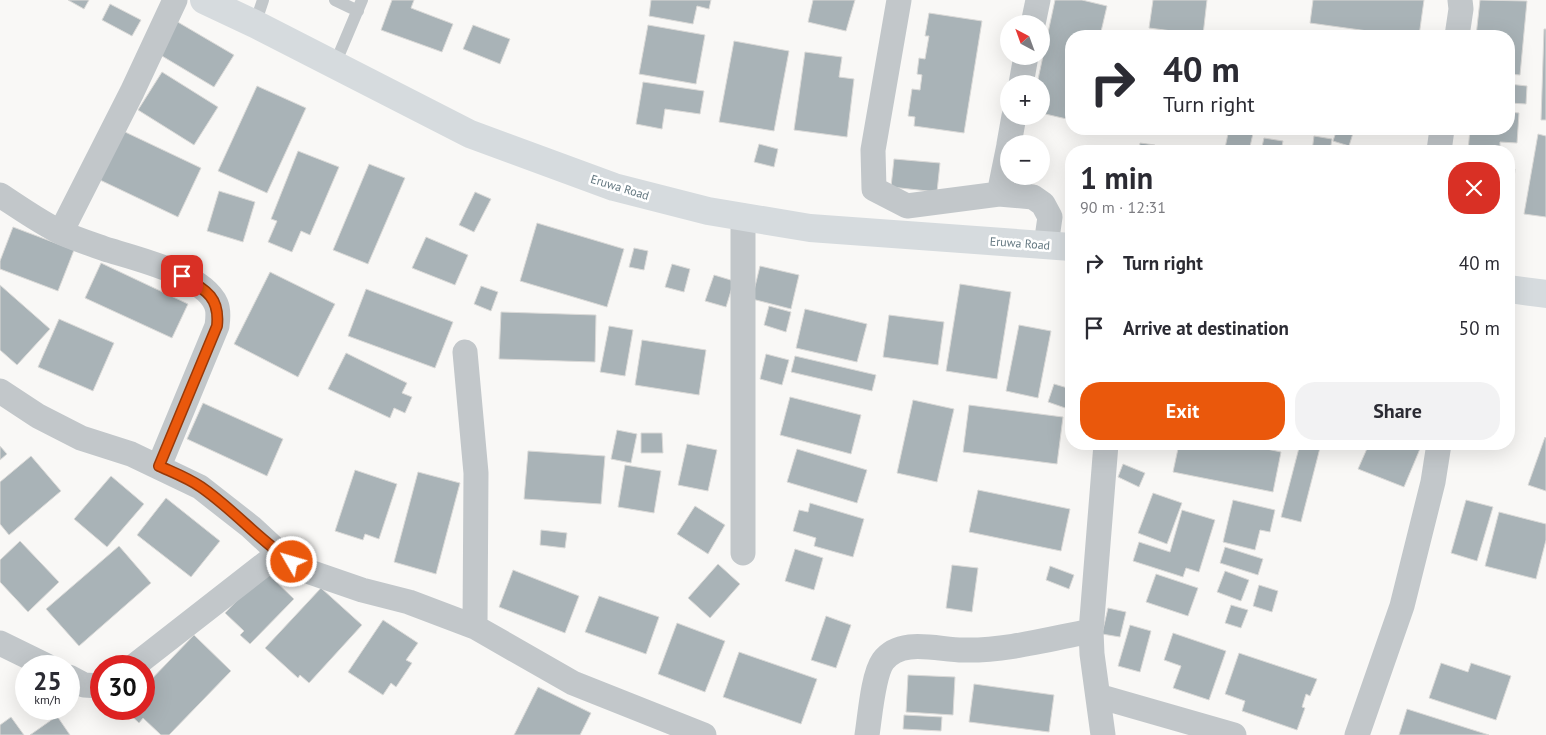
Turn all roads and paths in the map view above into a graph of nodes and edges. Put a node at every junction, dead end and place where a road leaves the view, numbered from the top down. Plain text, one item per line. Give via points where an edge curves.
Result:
1 (175, 0) edge
2 (204, 0) edge
3 (335, 0) edge
4 (899, 0) edge
5 (1038, 0) edge
6 (1460, 0) edge
7 (360, 6) edge
8 (259, 12) edge
9 (1035, 15) edge
10 (1458, 30) edge
11 (335, 64) junction
12 (1001, 185) edge
13 (999, 194) junction
14 (0, 196) edge
15 (743, 216) junction
16 (61, 232) junction
17 (1059, 246) edge
18 (1515, 290) edge
19 (1546, 294) edge
20 (465, 352) dead end
21 (0, 391) edge
22 (1106, 450) edge
23 (1438, 450) edge
24 (159, 466) junction
25 (279, 553) junction
26 (744, 553) dead end
27 (475, 627) junction
28 (1091, 631) junction
29 (0, 643) edge
30 (25, 655) edge
31 (148, 655) edge
32 (1098, 696) junction
33 (704, 735) edge
34 (867, 735) edge
35 (1103, 735) edge
36 (1234, 735) edge
37 (1357, 735) edge

1 - 16 street
2 - 8 main road, Eruwa Road
3 - 7 lane
4 - 13 street via 873,150 874,189 908,206
5 - 9 street
6 - 10 street
7 - 11 lane
8 - 11 main road, Eruwa Road
11 - 15 main road, Eruwa Road via 470,134 614,187 708,211
12 - 13 street
13 - 17 street via 1033,198 1043,204
14 - 16 street
15 - 17 main road, Eruwa Road via 810,228
15 - 26 street
16 - 24 street via 166,268 199,286 216,304 217,326
18 - 19 main road
20 - 27 street via 476,473
21 - 24 street via 38,416 81,438
22 - 28 street
23 - 37 street via 1402,606
24 - 25 street via 200,486
25 - 27 street via 304,570 409,602
25 - 31 street
27 - 33 street via 573,683
28 - 32 street
28 - 34 street via 1006,647 964,650 911,646 893,651 876,677
29 - 30 street
32 - 35 street
32 - 36 street

